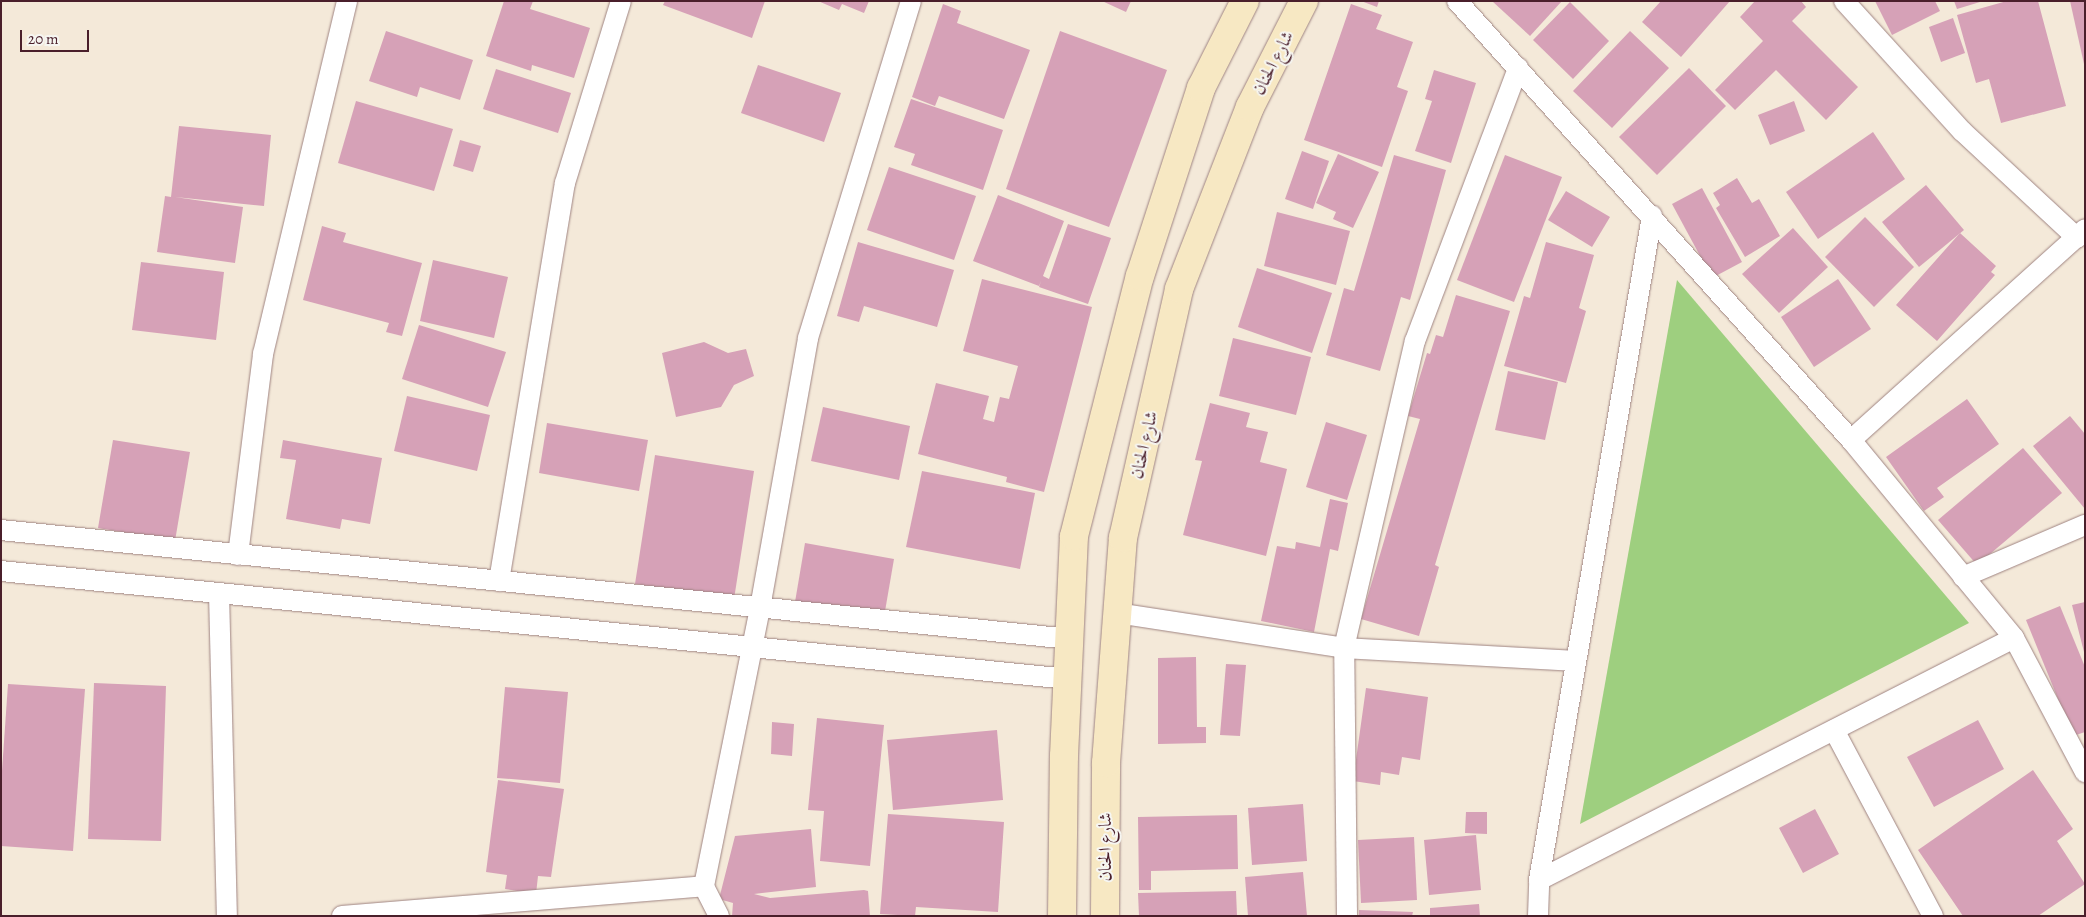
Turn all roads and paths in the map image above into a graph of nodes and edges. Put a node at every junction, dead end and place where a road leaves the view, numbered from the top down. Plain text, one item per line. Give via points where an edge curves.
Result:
1 (348, 1) edge
2 (621, 1) edge
3 (911, 1) edge
4 (1245, 1) edge
5 (1304, 1) edge
6 (1457, 1) edge
7 (1844, 1) edge
8 (1518, 68) junction
9 (1652, 216) junction
10 (2081, 234) edge
11 (1851, 440) junction
12 (2085, 525) edge
13 (1, 530) edge
14 (238, 555) junction
15 (1, 571) edge
16 (1963, 577) junction
17 (498, 581) junction
18 (219, 593) junction
19 (760, 608) junction
20 (1116, 614) junction
21 (2014, 638) junction
22 (1070, 639) junction
23 (752, 647) junction
24 (1344, 648) junction
25 (1576, 661) junction
26 (1068, 679) junction
27 (1834, 730) junction
28 (2085, 772) edge
29 (1539, 880) junction
30 (704, 886) junction
31 (499, 910) edge
32 (227, 916) edge
33 (342, 916) edge
34 (719, 916) edge
35 (1062, 916) edge
36 (1105, 916) edge
37 (1347, 916) edge
38 (1538, 916) edge
39 (1933, 916) edge

1 - 14 street via 263,354
2 - 17 street via 565,183
3 - 19 street via 808,338
4 - 22 main road via 1201,88 1140,276 1074,536
5 - 20 main road, شارع الحنان via 1250,107 1179,289 1122,538
6 - 8 street
7 - 10 street via 1962,131
8 - 9 street
8 - 24 street via 1415,341
9 - 11 street
9 - 25 street
10 - 11 street
11 - 16 street
12 - 16 street
13 - 14 street
14 - 17 street
15 - 18 street
16 - 21 street
17 - 19 street
18 - 23 street
18 - 32 street
19 - 22 street
19 - 23 street
20 - 24 street
20 - 36 main road, شارع الحنان via 1106,763
21 - 27 street
21 - 28 street
22 - 26 main road
23 - 26 street
23 - 30 street
24 - 25 street
24 - 37 street
25 - 29 street
26 - 35 main road
27 - 29 street
27 - 39 street
29 - 38 street
30 - 31 street
30 - 34 street
31 - 33 street

